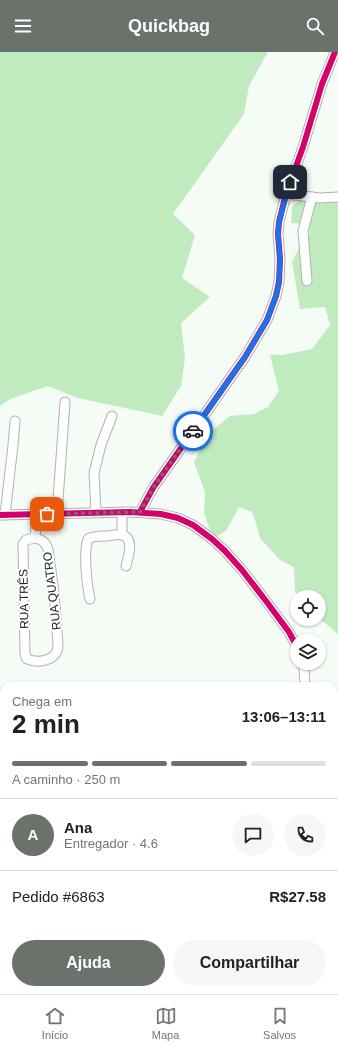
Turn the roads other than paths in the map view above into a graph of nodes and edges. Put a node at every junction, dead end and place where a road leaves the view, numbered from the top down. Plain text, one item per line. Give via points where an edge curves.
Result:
1 (335, 56) edge
2 (286, 194) junction
3 (312, 197) junction
4 (338, 197) edge
5 (307, 280) dead end
6 (65, 402) dead end
7 (112, 416) dead end
8 (15, 421) dead end
9 (96, 512) junction
10 (122, 512) junction
11 (140, 512) junction
12 (37, 514) junction
13 (57, 514) junction
14 (3, 515) edge
15 (122, 535) junction
16 (38, 539) junction
17 (126, 566) dead end
18 (90, 599) dead end
19 (290, 634) edge
20 (25, 654) joint
21 (304, 670) edge
22 (306, 682) edge

1 - 2 street via 322,84
2 - 3 street
2 - 11 street via 278,234 279,282 267,320 245,357 153,488
3 - 4 street
3 - 5 street via 304,231
6 - 13 street
7 - 9 street via 94,473
8 - 14 street
9 - 10 street
9 - 13 street
10 - 11 street
10 - 15 street
11 - 19 street via 178,518 212,539 242,570
12 - 13 street
12 - 14 street
12 - 16 street
15 - 17 street via 129,543
15 - 18 street via 95,536 88,539 87,575
16 - 20 street, RUA TRÊS via 26,540 24,544
16 - 20 street, RUA QUATRO via 45,542 48,549 58,644 57,651 49,659 32,661 27,659
21 - 22 street

